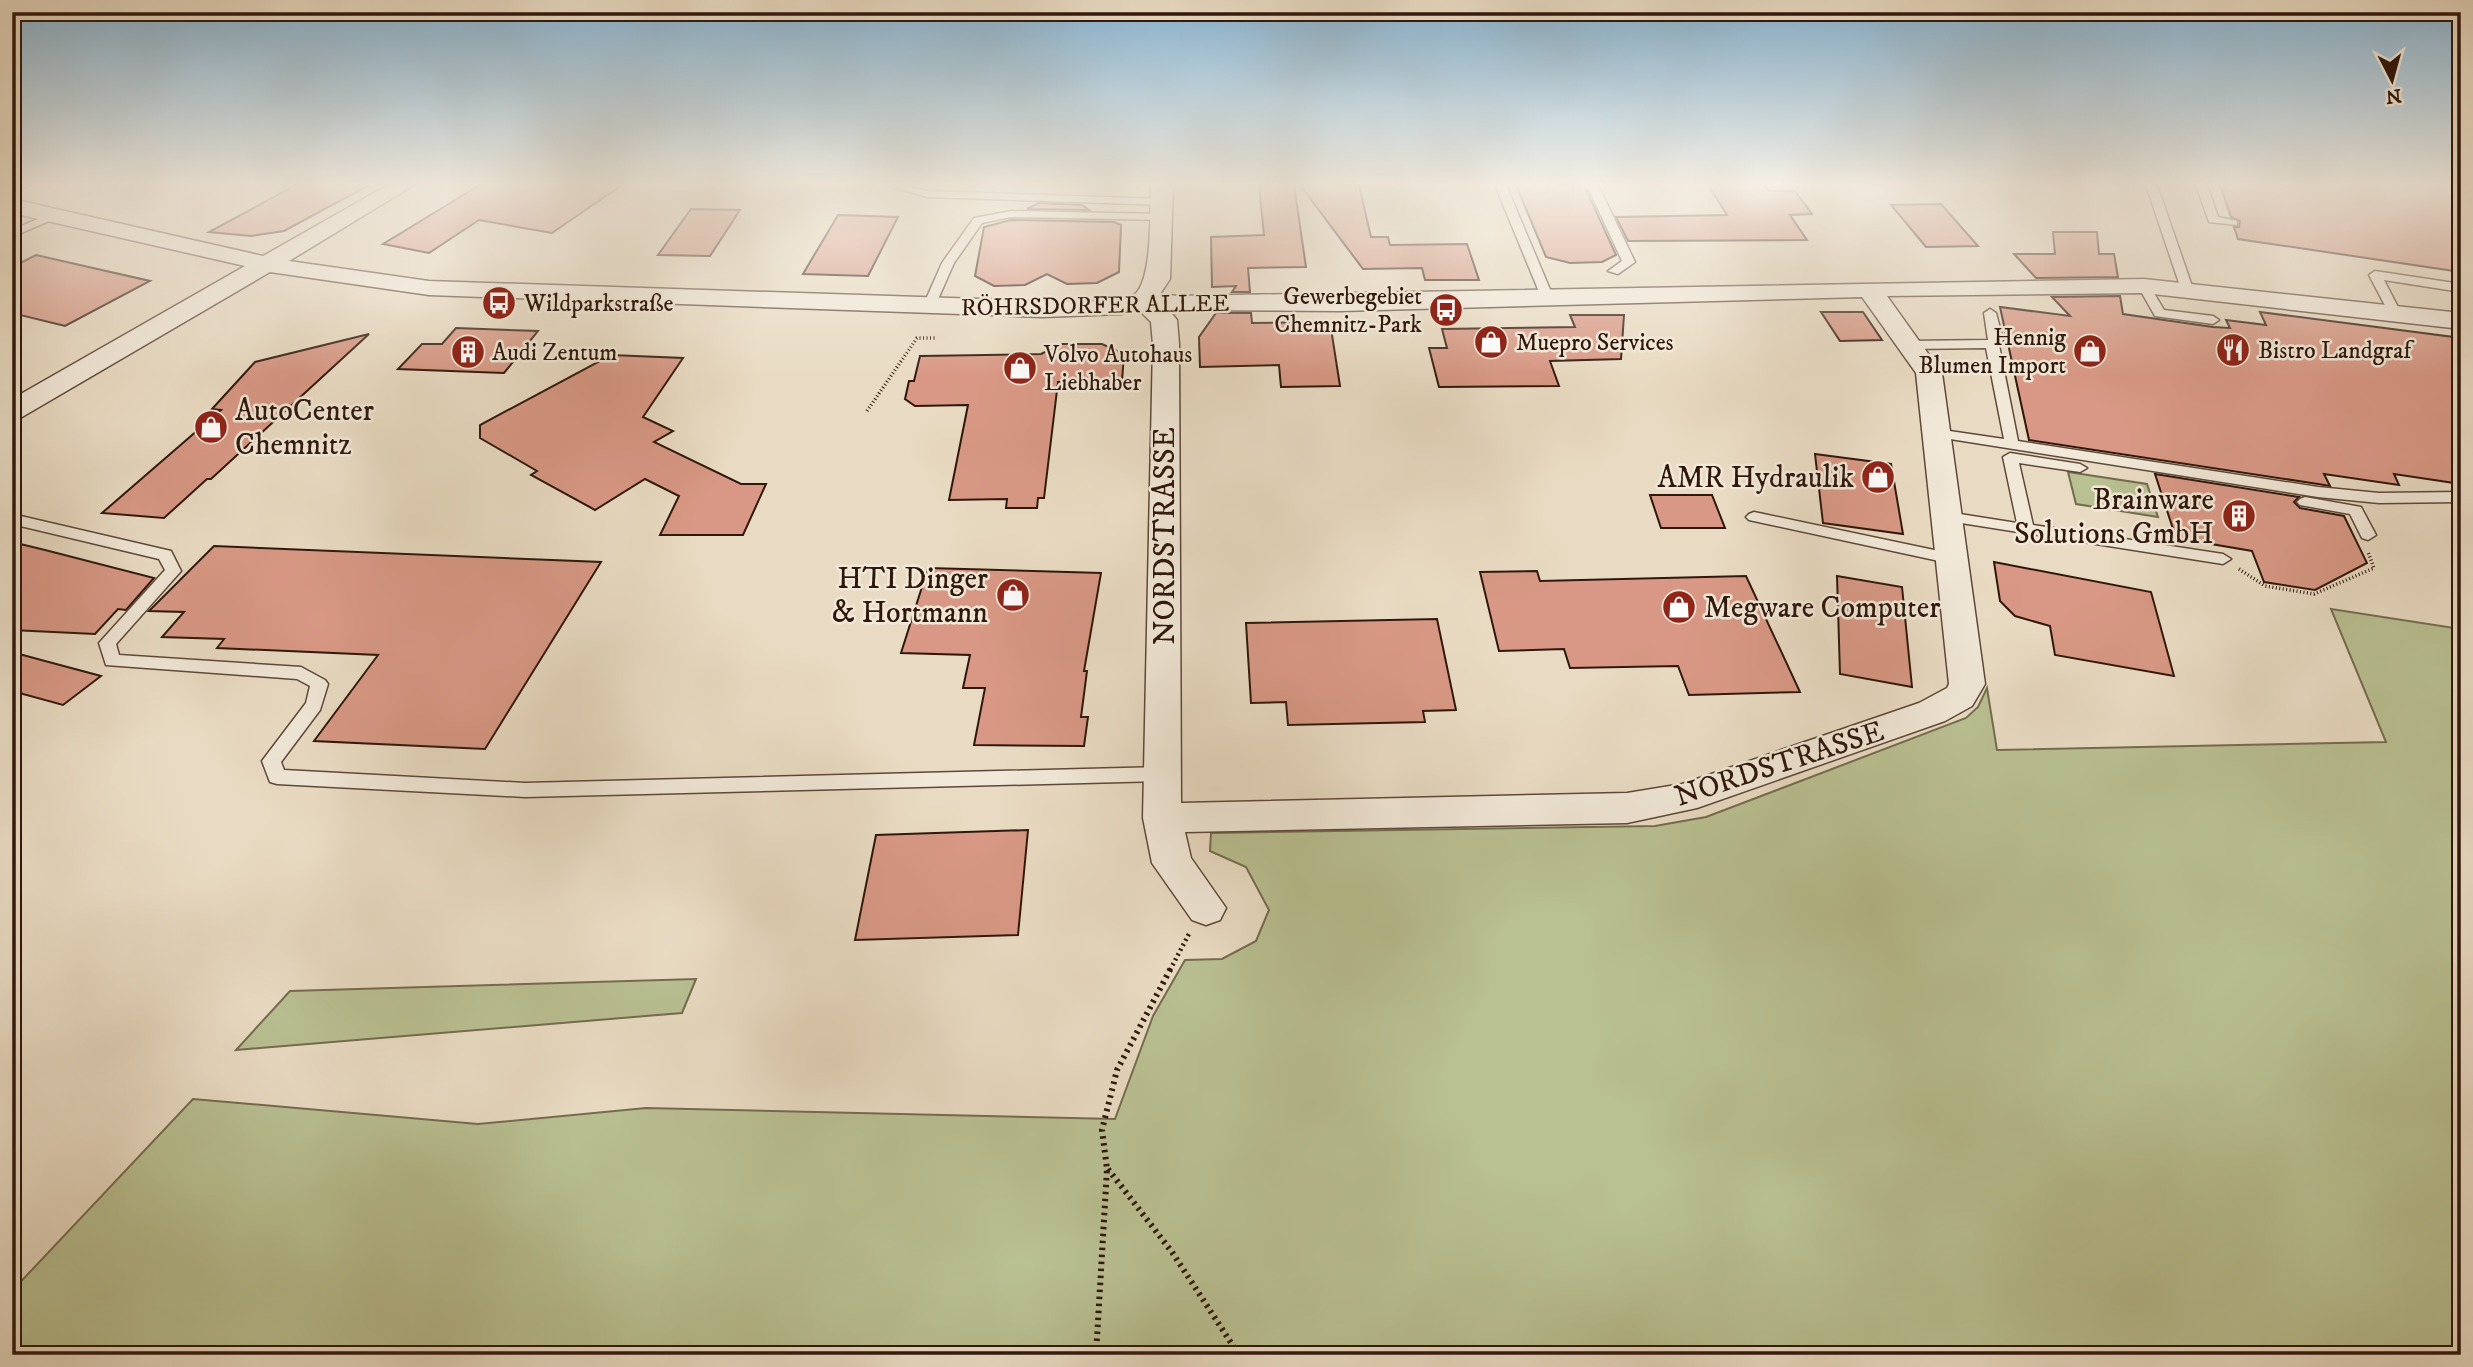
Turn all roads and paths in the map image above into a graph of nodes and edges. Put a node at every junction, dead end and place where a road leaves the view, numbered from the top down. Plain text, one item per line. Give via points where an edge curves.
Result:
1 (200, 249) edge
2 (294, 249) edge
3 (958, 249) edge
4 (1160, 249) edge
5 (1527, 249) edge
6 (1623, 249) edge
7 (2173, 249) edge
8 (268, 264) junction
9 (1614, 271) dead end
10 (2144, 286) junction
11 (2461, 288) edge
12 (1869, 289) junction
13 (2187, 289) junction
14 (1548, 299) junction
15 (1143, 300) junction
16 (929, 306) junction
17 (1990, 313) dead end
18 (2395, 313) junction
19 (2213, 320) dead end
20 (2461, 321) edge
21 (935, 338) dead end
22 (1992, 344) junction
23 (1909, 345) junction
24 (12, 411) edge
25 (867, 411) dead end
26 (1936, 433) junction
27 (2012, 445) junction
28 (2461, 497) edge
29 (1754, 517) dead end
30 (1947, 517) junction
31 (12, 519) edge
32 (2026, 529) junction
33 (2368, 535) joint
34 (1953, 559) junction
35 (2223, 559) joint
36 (1162, 774) junction
37 (1162, 818) junction
38 (1206, 908) joint
39 (1107, 1169) junction
40 (1096, 1355) edge
41 (1239, 1355) edge

1 - 8 street, RÖHRSDORFER ALLEE
2 - 8 street
3 - 16 lane
4 - 15 street via 1158,279
5 - 14 lane
6 - 9 lane via 1629,262
7 - 13 lane
8 - 16 street, RÖHRSDORFER ALLEE via 429,288
8 - 24 street
10 - 12 street, RÖHRSDORFER ALLEE
10 - 13 street, RÖHRSDORFER ALLEE
10 - 19 lane via 2159,313
11 - 18 lane via 2375,275
12 - 14 street, RÖHRSDORFER ALLEE
12 - 23 street, NORDSTRASSE
13 - 18 street, RÖHRSDORFER ALLEE
14 - 15 street, RÖHRSDORFER ALLEE via 1178,304
15 - 16 street, RÖHRSDORFER ALLEE via 1093,308
15 - 36 street, NORDSTRASSE via 1164,320 1166,344
17 - 22 lane via 1996,340
18 - 20 street, RÖHRSDORFER ALLEE
21 - 25 path via 917,338
22 - 23 lane
22 - 27 lane
23 - 26 street, NORDSTRASSE via 1929,373
26 - 27 lane
26 - 30 street, NORDSTRASSE
27 - 28 lane via 2318,492 2379,498
29 - 34 lane
30 - 32 lane
30 - 34 street, NORDSTRASSE
31 - 36 lane via 165,555 173,572 107,643 111,661 301,673 318,684 314,705 271,761 277,777 525,790
32 - 33 lane via 2010,457 2356,510
32 - 35 lane
33 - 35 path via 2366,544 2374,568 2314,594 2265,586
34 - 37 street, NORDSTRASSE via 1967,684 1960,697 1932,712 1698,793 1627,808
36 - 37 street, NORDSTRASSE
37 - 38 street, NORDSTRASSE via 1172,863
38 - 39 path via 1177,953 1117,1070 1102,1130
39 - 40 path
39 - 41 path via 1172,1252

